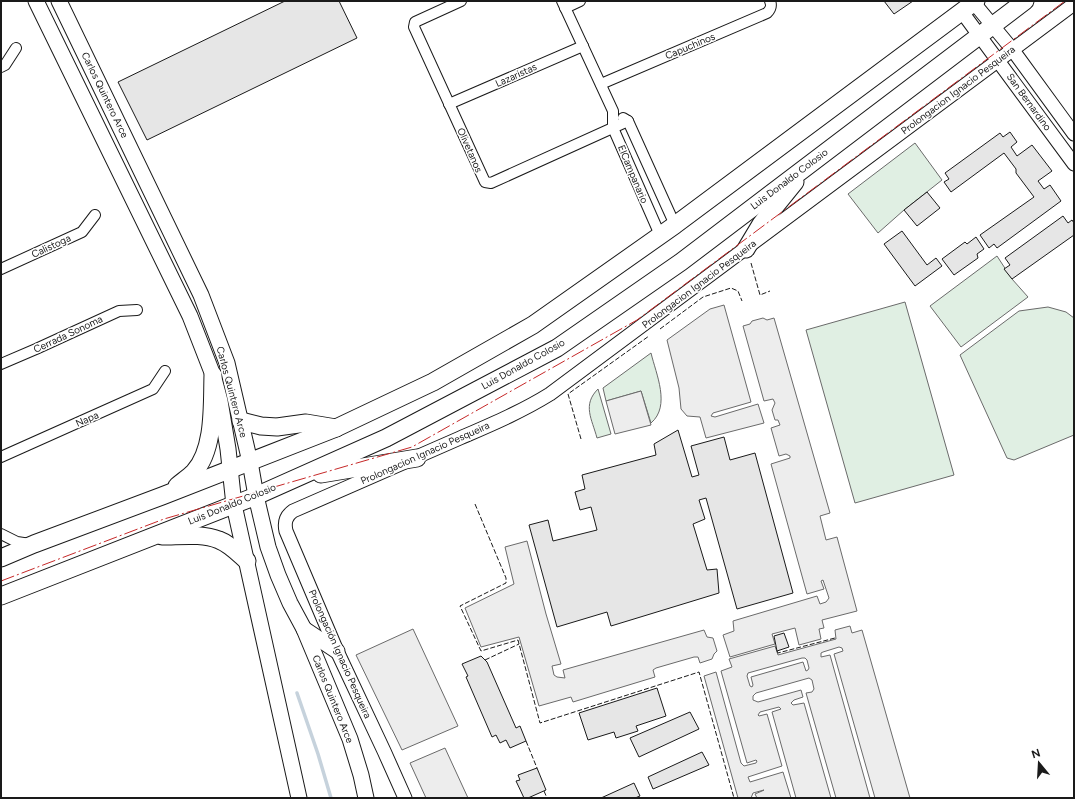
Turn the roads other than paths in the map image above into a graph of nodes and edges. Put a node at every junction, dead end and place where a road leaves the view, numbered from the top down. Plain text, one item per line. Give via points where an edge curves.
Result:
1 (36, 1) edge
2 (58, 1) edge
3 (461, 1) edge
4 (580, 1) edge
5 (770, 1) edge
6 (1025, 1) edge
7 (564, 4) edge
8 (969, 4) edge
9 (1074, 4) edge
10 (992, 25) junction
11 (978, 36) junction
12 (583, 46) junction
13 (16, 48) dead end
14 (1012, 49) junction
15 (998, 60) junction
16 (3, 66) edge
17 (601, 84) junction
18 (109, 103) junction
19 (449, 104) junction
20 (613, 111) junction
21 (628, 121) junction
22 (614, 128) junction
23 (1074, 134) edge
24 (111, 154) junction
25 (1074, 164) edge
26 (806, 166) junction
27 (142, 170) junction
28 (95, 215) dead end
29 (675, 225) junction
30 (660, 235) junction
31 (746, 249) junction
32 (1, 269) edge
33 (137, 310) dead end
34 (1, 364) edge
35 (164, 371) dead end
36 (213, 376) junction
37 (241, 421) junction
38 (336, 428) junction
39 (1, 457) edge
40 (417, 458) junction
41 (250, 462) junction
42 (230, 469) junction
43 (293, 479) junction
44 (162, 496) junction
45 (256, 496) junction
46 (234, 505) junction
47 (293, 511) joint
48 (1, 534) edge
49 (154, 535) junction
50 (34, 544) junction
51 (1, 558) edge
52 (247, 561) junction
53 (1, 596) edge
54 (304, 629) junction
55 (337, 651) junction
56 (299, 798) edge
57 (366, 798) edge
58 (405, 798) edge

1 - 24 main road, Carlos Quintero Arce
2 - 18 main road, Carlos Quintero Arce
3 - 19 street, Olivetanos via 414,24
4 - 7 street
5 - 17 street, Capuchinos via 772,5 767,13
6 - 10 main road, Luis Donaldo Colosio
7 - 12 street, ElCampanario
8 - 10 street, San Bernardino
8 - 11 street, San Bernardino
8 - 29 main road
9 - 14 street, Prolongacion Ignacio Pesqueira
10 - 11 main road, Luis Donaldo Colosio
10 - 14 street, San Bernardino
11 - 15 street, San Bernardino
11 - 26 main road, Luis Donaldo Colosio
12 - 17 street, ElCampanario
12 - 19 street, Lazaristas
13 - 16 street
14 - 15 street, Prolongacion Ignacio Pesqueira
14 - 23 street, San Bernardino
15 - 25 street, San Bernardino
15 - 31 street, Prolongacion Ignacio Pesqueira
17 - 20 street, ElCampanario
18 - 24 main road
18 - 27 main road, Carlos Quintero Arce
19 - 22 street, Olivetanos via 483,179 488,184
20 - 21 street
20 - 22 street, ElCampanario
21 - 22 street, Olivetanos
21 - 29 street, ElCampanario
22 - 30 street, ElCampanario
24 - 27 main road via 132,162
24 - 36 main road, Carlos Quintero Arce via 190,316
26 - 31 main road
26 - 43 main road, Luis Donaldo Colosio via 680,262 557,348 386,438
27 - 37 main road, Carlos Quintero Arce via 202,295 227,363
28 - 32 street, Calistoga via 82,232
29 - 30 main road
30 - 38 main road via 533,326 433,382
31 - 40 street, Prolongacion Ignacio Pesqueira via 550,394 534,404
33 - 34 street, Cerrada Sonoma via 118,311
35 - 39 street, Napa via 153,389
36 - 42 main road, Carlos Quintero Arce via 220,402
36 - 44 main road via 210,426 203,457 195,471
37 - 38 main road via 261,426 277,427 306,423
37 - 41 main road, Carlos Quintero Arce
38 - 41 main road
40 - 43 main road
40 - 47 street, Prolongacion Ignacio Pesqueira
41 - 42 main road
41 - 45 main road, Carlos Quintero Arce
42 - 44 main road
42 - 46 main road, Carlos Quintero Arce
43 - 45 main road, Luis Donaldo Colosio
44 - 50 main road
45 - 46 main road, Luis Donaldo Colosio
45 - 54 main road, Carlos Quintero Arce via 268,547 278,575
46 - 49 main road, Luis Donaldo Colosio
46 - 52 main road, Carlos Quintero Arce
47 - 55 street, Prolongación Ignacio Pesqueira via 286,519 285,529
48 - 50 street via 17,542
49 - 52 main road via 203,536 220,540
49 - 53 main road, Luis Donaldo Colosio
50 - 51 main road
52 - 56 main road, Carlos Quintero Arce
54 - 55 main road
54 - 57 main road, Carlos Quintero Arce via 350,738
55 - 58 street, Prolongación Ignacio Pesqueira

